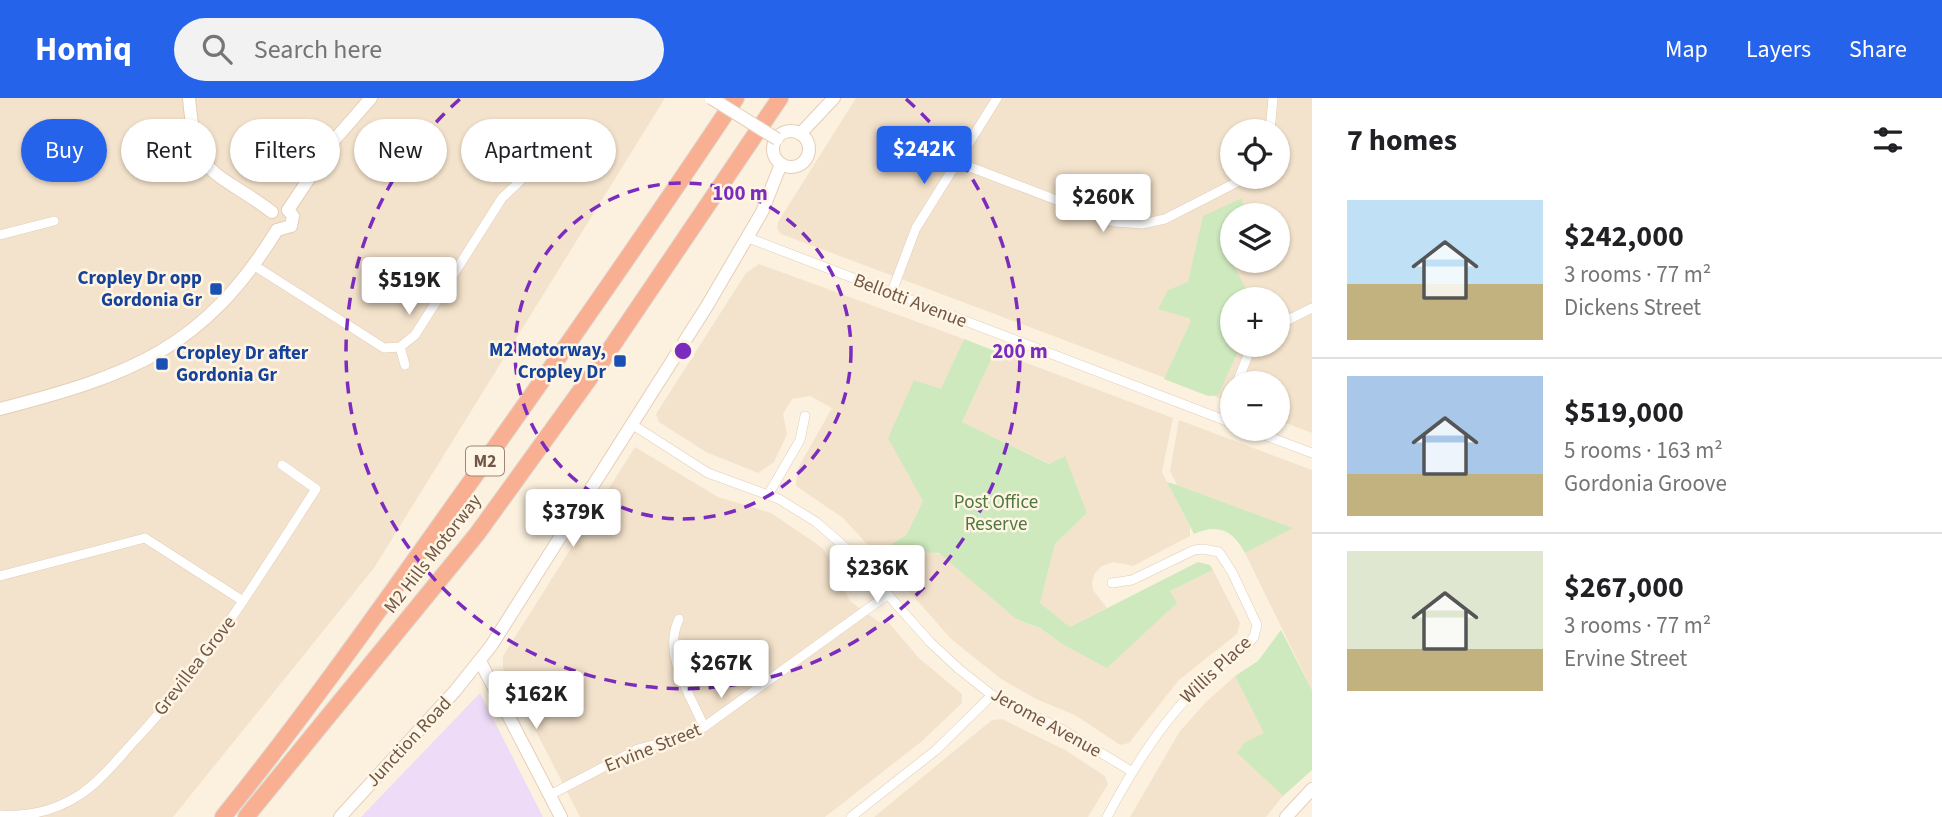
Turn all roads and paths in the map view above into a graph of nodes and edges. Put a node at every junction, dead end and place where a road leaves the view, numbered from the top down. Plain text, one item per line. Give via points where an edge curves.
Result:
1 (189, 98) edge
2 (371, 98) edge
3 (710, 98) edge
4 (736, 98) edge
5 (780, 98) edge
6 (834, 98) edge
7 (997, 98) edge
8 (1273, 98) edge
9 (1271, 119) edge
10 (800, 134) junction
11 (776, 139) junction
12 (957, 162) junction
13 (781, 164) junction
14 (519, 182) edge
15 (1224, 189) edge
16 (288, 209) junction
17 (272, 212) junction
18 (54, 221) dead end
19 (277, 230) junction
20 (0, 235) edge
21 (746, 237) junction
22 (255, 266) junction
23 (891, 294) junction
24 (1312, 307) edge
25 (1290, 319) edge
26 (400, 347) junction
27 (405, 365) dead end
28 (0, 409) edge
29 (805, 415) dead end
30 (1220, 418) edge
31 (633, 425) junction
32 (1280, 441) edge
33 (1312, 453) edge
34 (282, 466) dead end
35 (768, 495) junction
36 (0, 576) edge
37 (1112, 583) dead end
38 (887, 595) junction
39 (243, 601) junction
40 (680, 619) dead end
41 (480, 661) junction
42 (992, 695) junction
43 (704, 727) junction
44 (1131, 771) junction
45 (1312, 789) edge
46 (550, 795) junction
47 (0, 815) edge
48 (38, 815) edge
49 (223, 817) edge
50 (246, 817) edge
51 (340, 817) edge
52 (561, 817) edge
53 (851, 817) edge
54 (1107, 817) edge
55 (1286, 817) edge

1 - 17 street via 195,143 204,162 225,182
2 - 16 street
3 - 11 street, bridge
4 - 49 highway, M2 Hills Motorway / M2 via 429,540
5 - 50 highway, M2 Hills Motorway / M2 via 602,361 477,534
6 - 10 street
7 - 12 street
8 - 9 street
10 - 11 street via 790,132
10 - 13 street via 809,148 806,159 797,166
11 - 13 street via 773,150
12 - 15 street via 1123,223 1165,219
12 - 23 street via 916,228
13 - 21 street, Junction Road via 769,198
14 - 26 street via 502,198 415,335
16 - 17 street
16 - 19 street via 293,216 291,226
17 - 19 street via 270,220
18 - 20 street
19 - 22 street
21 - 23 street, Bellotti Avenue
21 - 31 street, Junction Road
22 - 26 street via 384,348
22 - 28 street via 206,318 141,363 79,389
23 - 30 street, Bellotti Avenue
24 - 25 street
26 - 27 street
29 - 35 street via 800,440
31 - 35 street, Jerome Avenue via 716,477
31 - 41 street, Junction Road
32 - 33 street
34 - 39 street, Grevillea Grove via 316,489
35 - 38 street, Jerome Avenue via 825,529
36 - 39 street via 145,538
37 - 44 street, Willis Place via 1132,580 1194,550 1219,552 1257,625 1246,646 1183,698
38 - 42 street, Jerome Avenue via 942,654
38 - 43 street, Ervine Street
39 - 48 street, Grevillea Grove via 178,693 99,780
40 - 43 street via 672,650
41 - 46 street
41 - 51 street, Junction Road
42 - 44 street, Jerome Avenue
42 - 53 street via 936,751
43 - 46 street, Ervine Street via 638,750
44 - 54 street
45 - 55 street
46 - 52 street
47 - 48 street, Grevillea Grove

